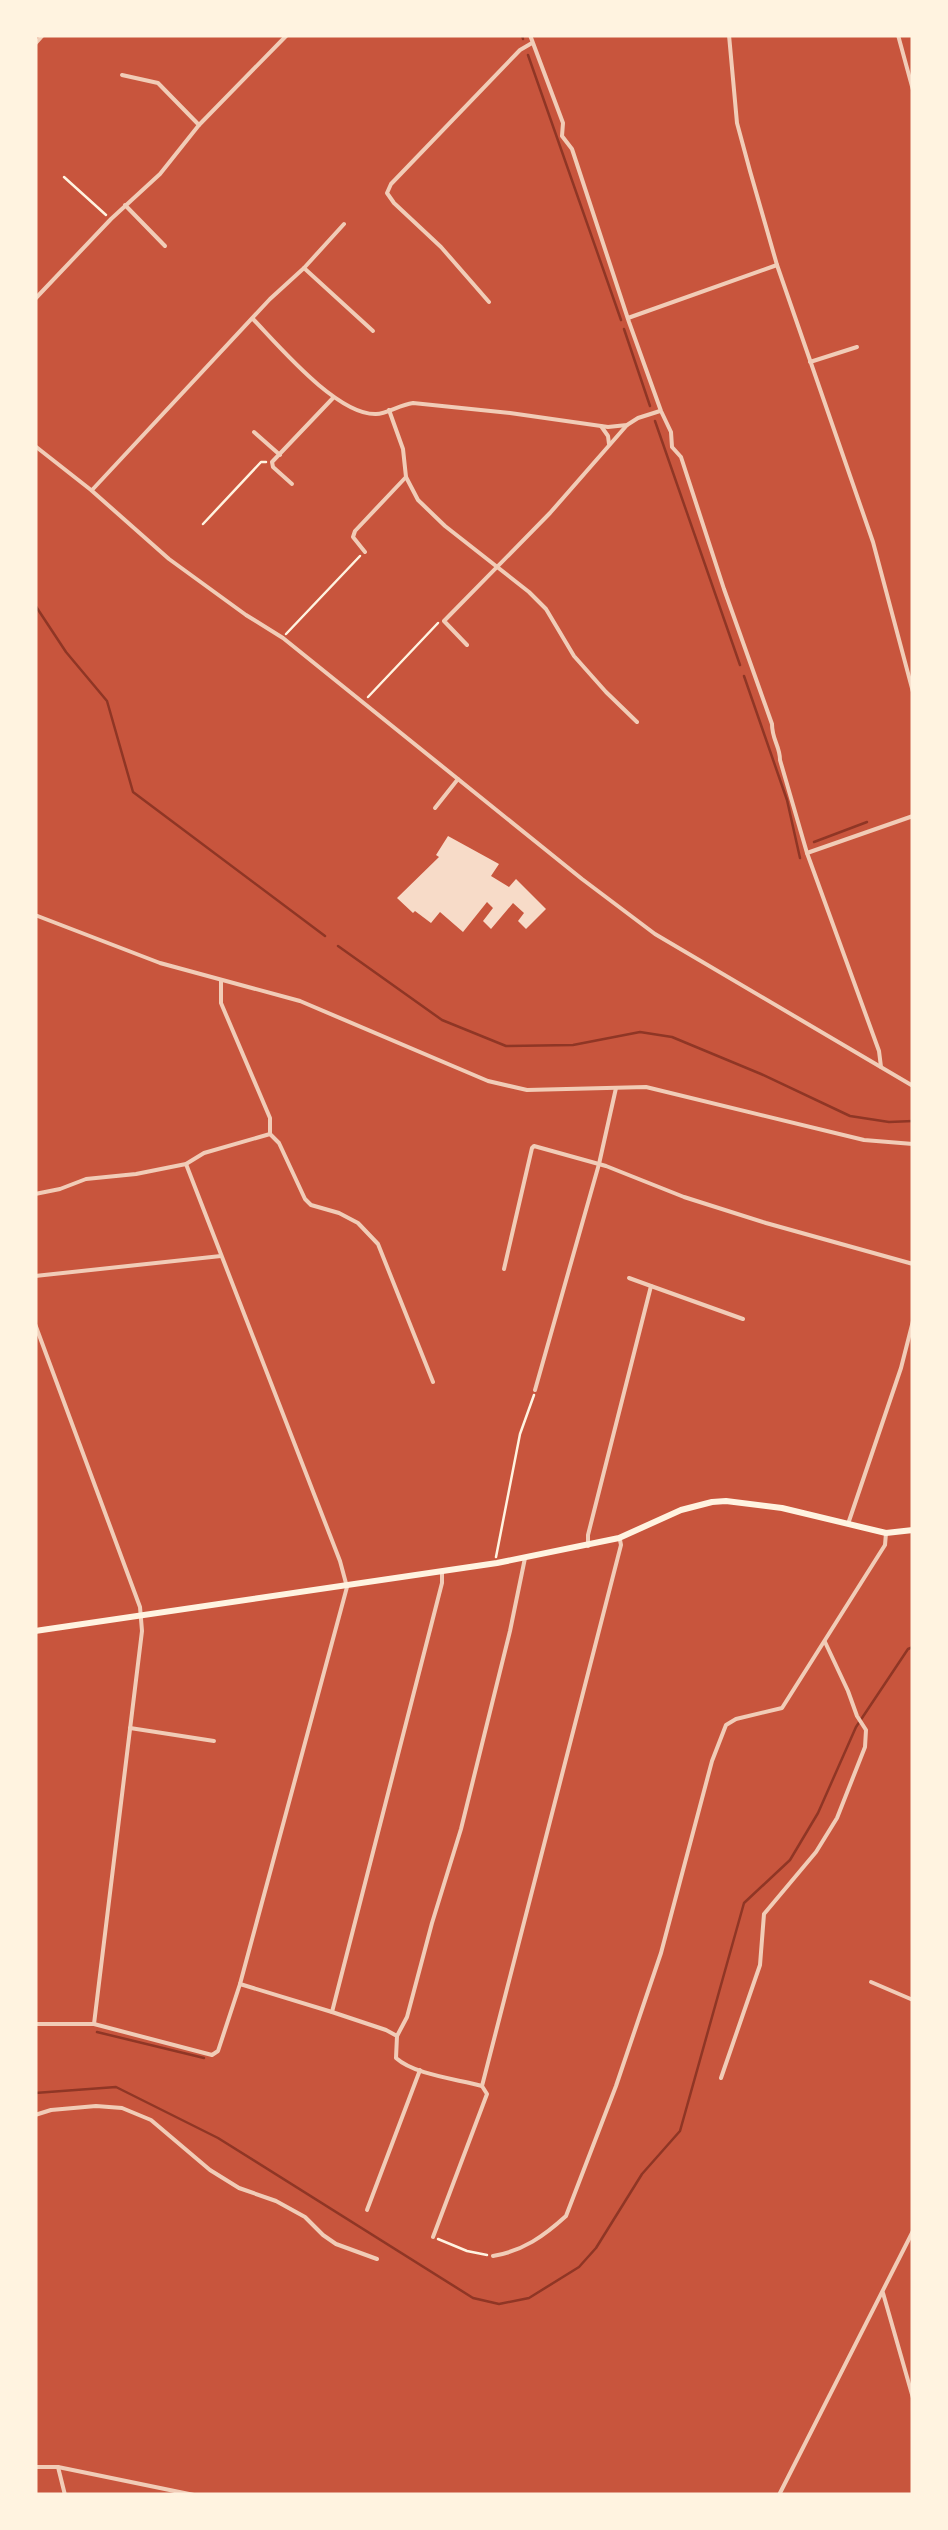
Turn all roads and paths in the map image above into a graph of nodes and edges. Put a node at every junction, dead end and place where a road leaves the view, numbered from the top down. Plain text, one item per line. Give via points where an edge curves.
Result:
1 (43, 35) edge
2 (287, 35) edge
3 (530, 35) edge
4 (729, 35) edge
5 (898, 35) edge
6 (533, 43) junction
7 (35, 44) edge
8 (122, 75) dead end
9 (913, 90) edge
10 (198, 125) junction
11 (64, 177) dead end
12 (125, 205) junction
13 (110, 219) junction
14 (344, 224) dead end
15 (165, 246) dead end
16 (777, 265) junction
17 (304, 268) junction
18 (35, 299) edge
19 (490, 302) dead end
20 (628, 318) junction
21 (252, 319) junction
22 (373, 331) dead end
23 (857, 346) dead end
24 (810, 362) junction
25 (333, 398) junction
26 (388, 410) junction
27 (661, 411) junction
28 (627, 425) junction
29 (602, 426) junction
30 (254, 432) dead end
31 (609, 445) junction
32 (35, 446) edge
33 (280, 455) junction
34 (272, 462) junction
35 (406, 477) junction
36 (292, 484) dead end
37 (91, 490) junction
38 (203, 524) dead end
39 (365, 552) joint
40 (497, 566) junction
41 (444, 621) junction
42 (282, 638) junction
43 (467, 646) dead end
44 (913, 692) edge
45 (362, 703) junction
46 (637, 722) dead end
47 (458, 779) junction
48 (436, 808) dead end
49 (913, 816) edge
50 (807, 853) junction
51 (35, 915) edge
52 (221, 980) junction
53 (882, 1067) junction
54 (913, 1086) edge
55 (616, 1088) junction
56 (270, 1134) junction
57 (913, 1144) edge
58 (186, 1164) junction
59 (599, 1164) junction
60 (35, 1194) edge
61 (221, 1256) junction
62 (913, 1264) edge
63 (504, 1269) dead end
64 (35, 1276) edge
65 (629, 1278) dead end
66 (651, 1286) junction
67 (744, 1320) dead end
68 (913, 1321) edge
69 (35, 1324) edge
70 (433, 1382) dead end
71 (536, 1390) joint
72 (848, 1524) junction
73 (913, 1530) edge
74 (886, 1533) junction
75 (619, 1538) junction
76 (588, 1546) junction
77 (525, 1558) junction
78 (497, 1564) junction
79 (442, 1573) junction
80 (347, 1587) junction
81 (142, 1617) junction
82 (35, 1631) edge
83 (825, 1642) junction
84 (130, 1728) junction
85 (214, 1741) dead end
86 (871, 1982) dead end
87 (240, 1984) junction
88 (913, 2000) edge
89 (332, 2012) junction
90 (35, 2024) edge
91 (94, 2024) junction
92 (396, 2036) junction
93 (420, 2070) junction
94 (721, 2078) dead end
95 (482, 2086) junction
96 (35, 2115) edge
97 (367, 2210) dead end
98 (913, 2231) edge
99 (433, 2236) joint
100 (913, 2247) edge
101 (905, 2248) junction
102 (493, 2256) joint
103 (378, 2259) dead end
104 (883, 2293) junction
105 (913, 2398) edge
106 (35, 2467) edge
107 (58, 2467) junction
108 (65, 2495) edge
109 (194, 2495) edge
110 (779, 2495) edge

1 - 7 street
2 - 10 street
3 - 6 street
4 - 16 street via 738,123
5 - 9 street
6 - 19 street via 386,193
6 - 20 street
8 - 10 street via 158,83
10 - 12 street
11 - 13 path
12 - 13 street
12 - 15 street
13 - 18 street
14 - 17 street
16 - 20 street
16 - 24 street
17 - 21 street
17 - 22 street
20 - 27 street
21 - 25 street
21 - 37 street
23 - 24 street
24 - 44 street via 873,542
25 - 26 street via 361,412
25 - 33 street
26 - 29 street via 430,404
26 - 35 street
27 - 28 street
27 - 50 street via 772,724
28 - 29 street
28 - 31 street
29 - 31 street
30 - 33 street
31 - 40 street
32 - 37 street
33 - 34 street
34 - 36 street
34 - 38 path via 261,462
35 - 39 street via 355,531
35 - 40 street via 418,500
37 - 42 street via 169,560
39 - 42 path
40 - 41 street
40 - 46 street via 546,609 574,656
41 - 43 street
41 - 45 path
42 - 45 street
45 - 47 street
47 - 48 street
47 - 53 street via 655,934
49 - 50 street
50 - 53 street
51 - 52 street via 160,964
52 - 55 street via 300,1002 511,1088
52 - 56 street via 222,1003 270,1118
53 - 54 street
55 - 57 street via 646,1087 864,1140
55 - 59 street
56 - 58 street
56 - 70 street via 305,1199 358,1223 378,1244
58 - 60 street
58 - 61 street
59 - 62 street via 684,1197
59 - 63 street via 532,1148
59 - 71 street
61 - 64 street
61 - 80 street
65 - 66 street
66 - 67 street
66 - 76 street
68 - 72 street
69 - 81 street
71 - 78 path via 509,1482
72 - 74 main road
72 - 75 main road via 726,1500 681,1510
73 - 74 main road
74 - 83 street
75 - 76 main road
75 - 95 street
76 - 77 main road
77 - 78 main road
77 - 92 street via 461,1829
78 - 79 main road
79 - 80 main road
79 - 89 street
80 - 81 main road
80 - 87 street
81 - 82 main road
81 - 84 street
83 - 94 street via 866,1730 865,1747 816,1852 764,1914 760,1965
83 - 102 street via 782,1708 726,1725 661,1954 566,2216 528,2245
84 - 85 street
84 - 91 street
86 - 88 street
87 - 89 street
87 - 91 street via 212,2054
89 - 92 street
90 - 91 street
92 - 93 street via 396,2058
93 - 95 street
93 - 97 street
95 - 99 street via 487,2094
96 - 103 street via 96,2106 151,2120 210,2170 305,2216 336,2244
98 - 101 street
99 - 102 path
100 - 101 street
101 - 104 street
104 - 105 street
104 - 110 street
106 - 107 street
107 - 108 street
107 - 109 street

